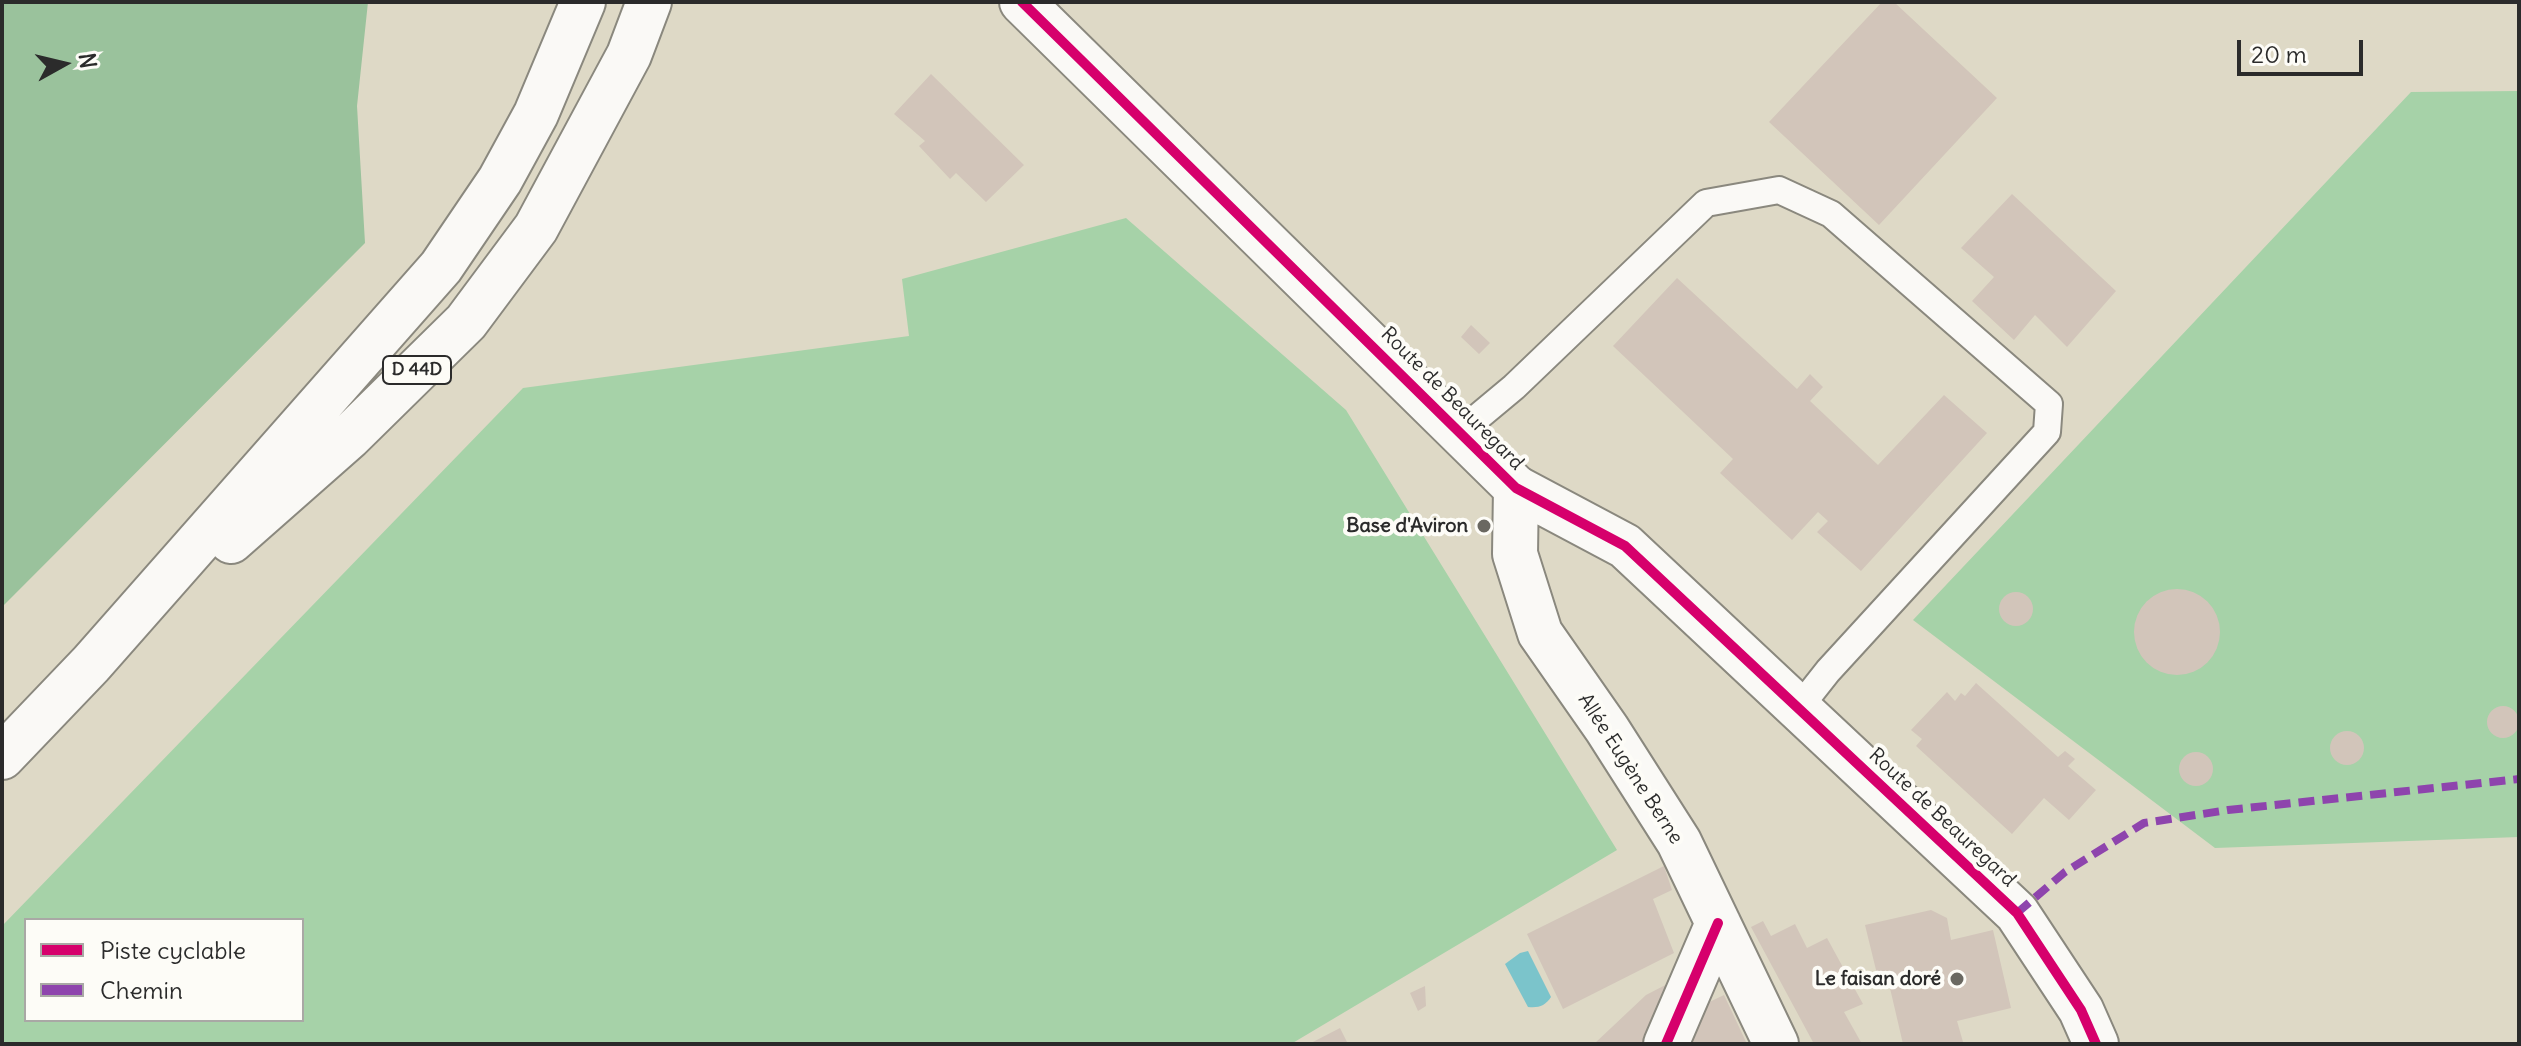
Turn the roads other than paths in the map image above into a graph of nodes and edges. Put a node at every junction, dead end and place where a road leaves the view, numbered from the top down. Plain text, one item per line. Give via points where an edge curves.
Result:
1 (583, 2) edge
2 (649, 2) edge
3 (1022, 2) edge
4 (1460, 432) junction
5 (1516, 488) junction
6 (91, 664) junction
7 (1798, 709) junction
8 (2, 757) edge
9 (1718, 923) junction
10 (1666, 1044) edge
11 (1776, 1044) edge
12 (2096, 1044) edge

1 - 6 street, D 44D via 536,114 500,180 441,267
2 - 6 street, D 44D via 629,55 536,228 466,322 349,437
3 - 4 street, Route de Beauregard
4 - 5 street, Route de Beauregard
4 - 7 lane via 1706,203 1779,190 1831,214 2049,404 2047,432
5 - 7 street, Route de Beauregard via 1625,546
5 - 9 street, Allée Eugène Berne via 1515,554 1540,633 1679,842
6 - 8 street, D 44D
7 - 12 street, Route de Beauregard via 2017,913 2081,1010
9 - 10 street
9 - 11 street, Allée Eugène Berne

